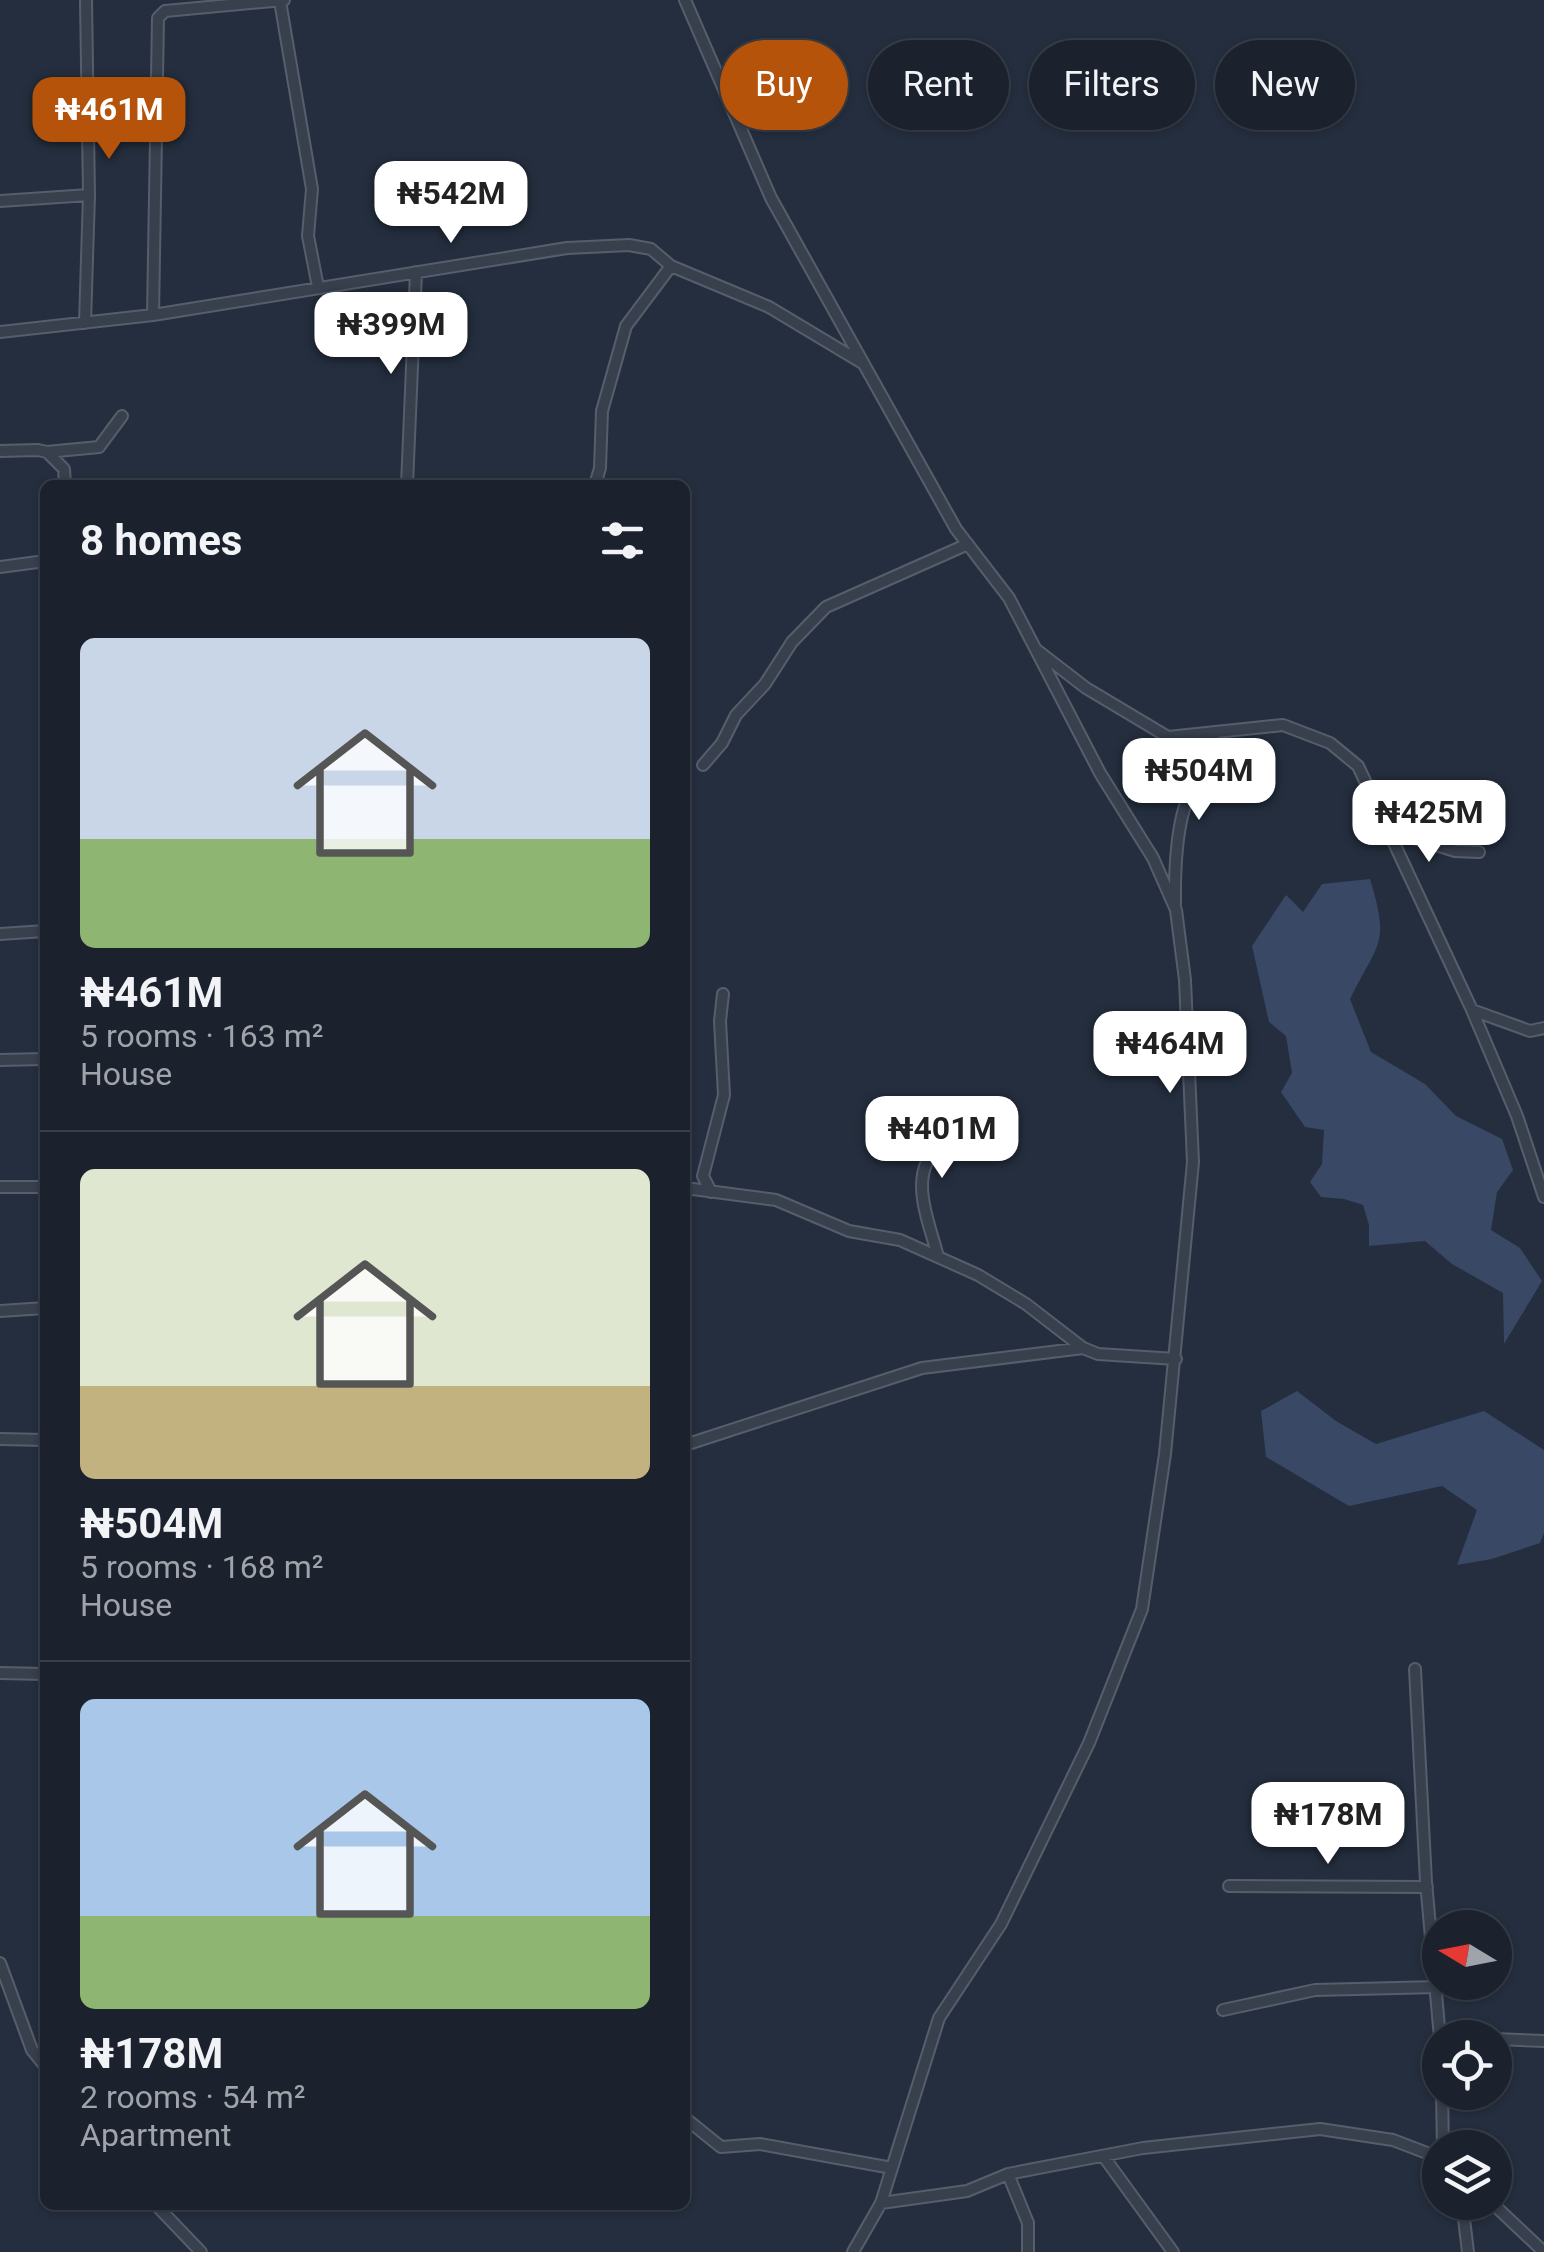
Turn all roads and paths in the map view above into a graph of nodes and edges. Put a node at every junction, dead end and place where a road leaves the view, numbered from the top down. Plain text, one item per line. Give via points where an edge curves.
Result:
1 (86, 0) edge
2 (282, 0) edge
3 (685, 0) edge
4 (89, 195) junction
5 (0, 201) edge
6 (672, 266) junction
7 (416, 272) junction
8 (318, 287) junction
9 (153, 315) junction
10 (85, 323) junction
11 (0, 332) edge
12 (865, 365) junction
13 (122, 416) dead end
14 (0, 451) edge
15 (47, 452) junction
16 (65, 480) edge
17 (407, 480) edge
18 (597, 480) edge
19 (968, 544) junction
20 (40, 562) edge
21 (0, 567) edge
22 (1034, 648) junction
23 (1215, 733) junction
24 (703, 765) dead end
25 (1389, 830) junction
26 (1479, 852) dead end
27 (1176, 910) junction
28 (40, 931) edge
29 (0, 934) edge
30 (724, 994) dead end
31 (1472, 1010) junction
32 (1544, 1028) edge
33 (40, 1059) edge
34 (0, 1060) edge
35 (978, 1115) dead end
36 (0, 1187) edge
37 (40, 1187) edge
38 (690, 1189) edge
39 (711, 1192) junction
40 (1544, 1197) edge
41 (938, 1257) junction
42 (40, 1308) edge
43 (0, 1311) edge
44 (1083, 1348) junction
45 (1176, 1358) junction
46 (0, 1439) edge
47 (40, 1440) edge
48 (690, 1443) edge
49 (1415, 1669) dead end
50 (0, 1673) edge
51 (40, 1674) edge
52 (1229, 1886) dead end
53 (1427, 1887) junction
54 (1430, 1910) edge
55 (0, 1962) edge
56 (1422, 1987) edge
57 (1223, 2010) dead end
58 (1512, 2040) edge
59 (1544, 2042) edge
60 (40, 2060) edge
61 (690, 2122) edge
62 (1422, 2151) edge
63 (1104, 2157) junction
64 (892, 2168) junction
65 (1008, 2174) junction
66 (881, 2203) junction
67 (161, 2210) edge
68 (1464, 2220) edge
69 (1510, 2220) edge
70 (201, 2252) edge
71 (852, 2252) edge
72 (1028, 2252) edge
73 (1173, 2252) edge
74 (1468, 2252) edge
75 (1544, 2252) edge

1 - 4 street
2 - 8 street via 312,189 308,236
2 - 9 street via 165,11 158,18
3 - 12 street via 771,198
4 - 5 street
4 - 10 street
6 - 7 street via 650,249 629,245
6 - 12 street via 769,307
6 - 18 street via 626,326 602,411
7 - 8 street
7 - 17 street
8 - 9 street
9 - 10 street
10 - 11 street
12 - 19 street
13 - 15 street via 99,447
14 - 15 street
15 - 16 street
19 - 22 street via 1009,598
19 - 24 street via 826,608 792,642
20 - 21 street
22 - 23 street via 1168,737
22 - 27 street
23 - 25 street via 1284,726 1330,743 1358,766
23 - 27 street via 1179,820
25 - 26 street
25 - 31 street
27 - 45 street via 1186,980 1193,1162
28 - 29 street
30 - 39 street via 724,1095 703,1176
31 - 32 street via 1530,1031
31 - 40 street
33 - 34 street
35 - 41 street via 939,1145 922,1172 922,1205
36 - 37 street
38 - 39 street
39 - 41 street via 776,1200 849,1232 900,1240
41 - 44 street via 1026,1304
42 - 43 street
44 - 45 street
44 - 48 street via 922,1368
45 - 64 street via 1142,1609 1088,1744 1001,1924 939,2018
46 - 47 street
49 - 53 street
50 - 51 street
52 - 53 street
53 - 54 street
55 - 60 street
56 - 57 street via 1315,1990
58 - 59 street
61 - 64 street via 721,2147 760,2144
62 - 63 street via 1320,2129
63 - 65 street
63 - 73 street
64 - 66 street
65 - 66 street via 967,2192
65 - 72 street via 1028,2223
66 - 71 street
67 - 70 street
68 - 74 street
69 - 75 street

